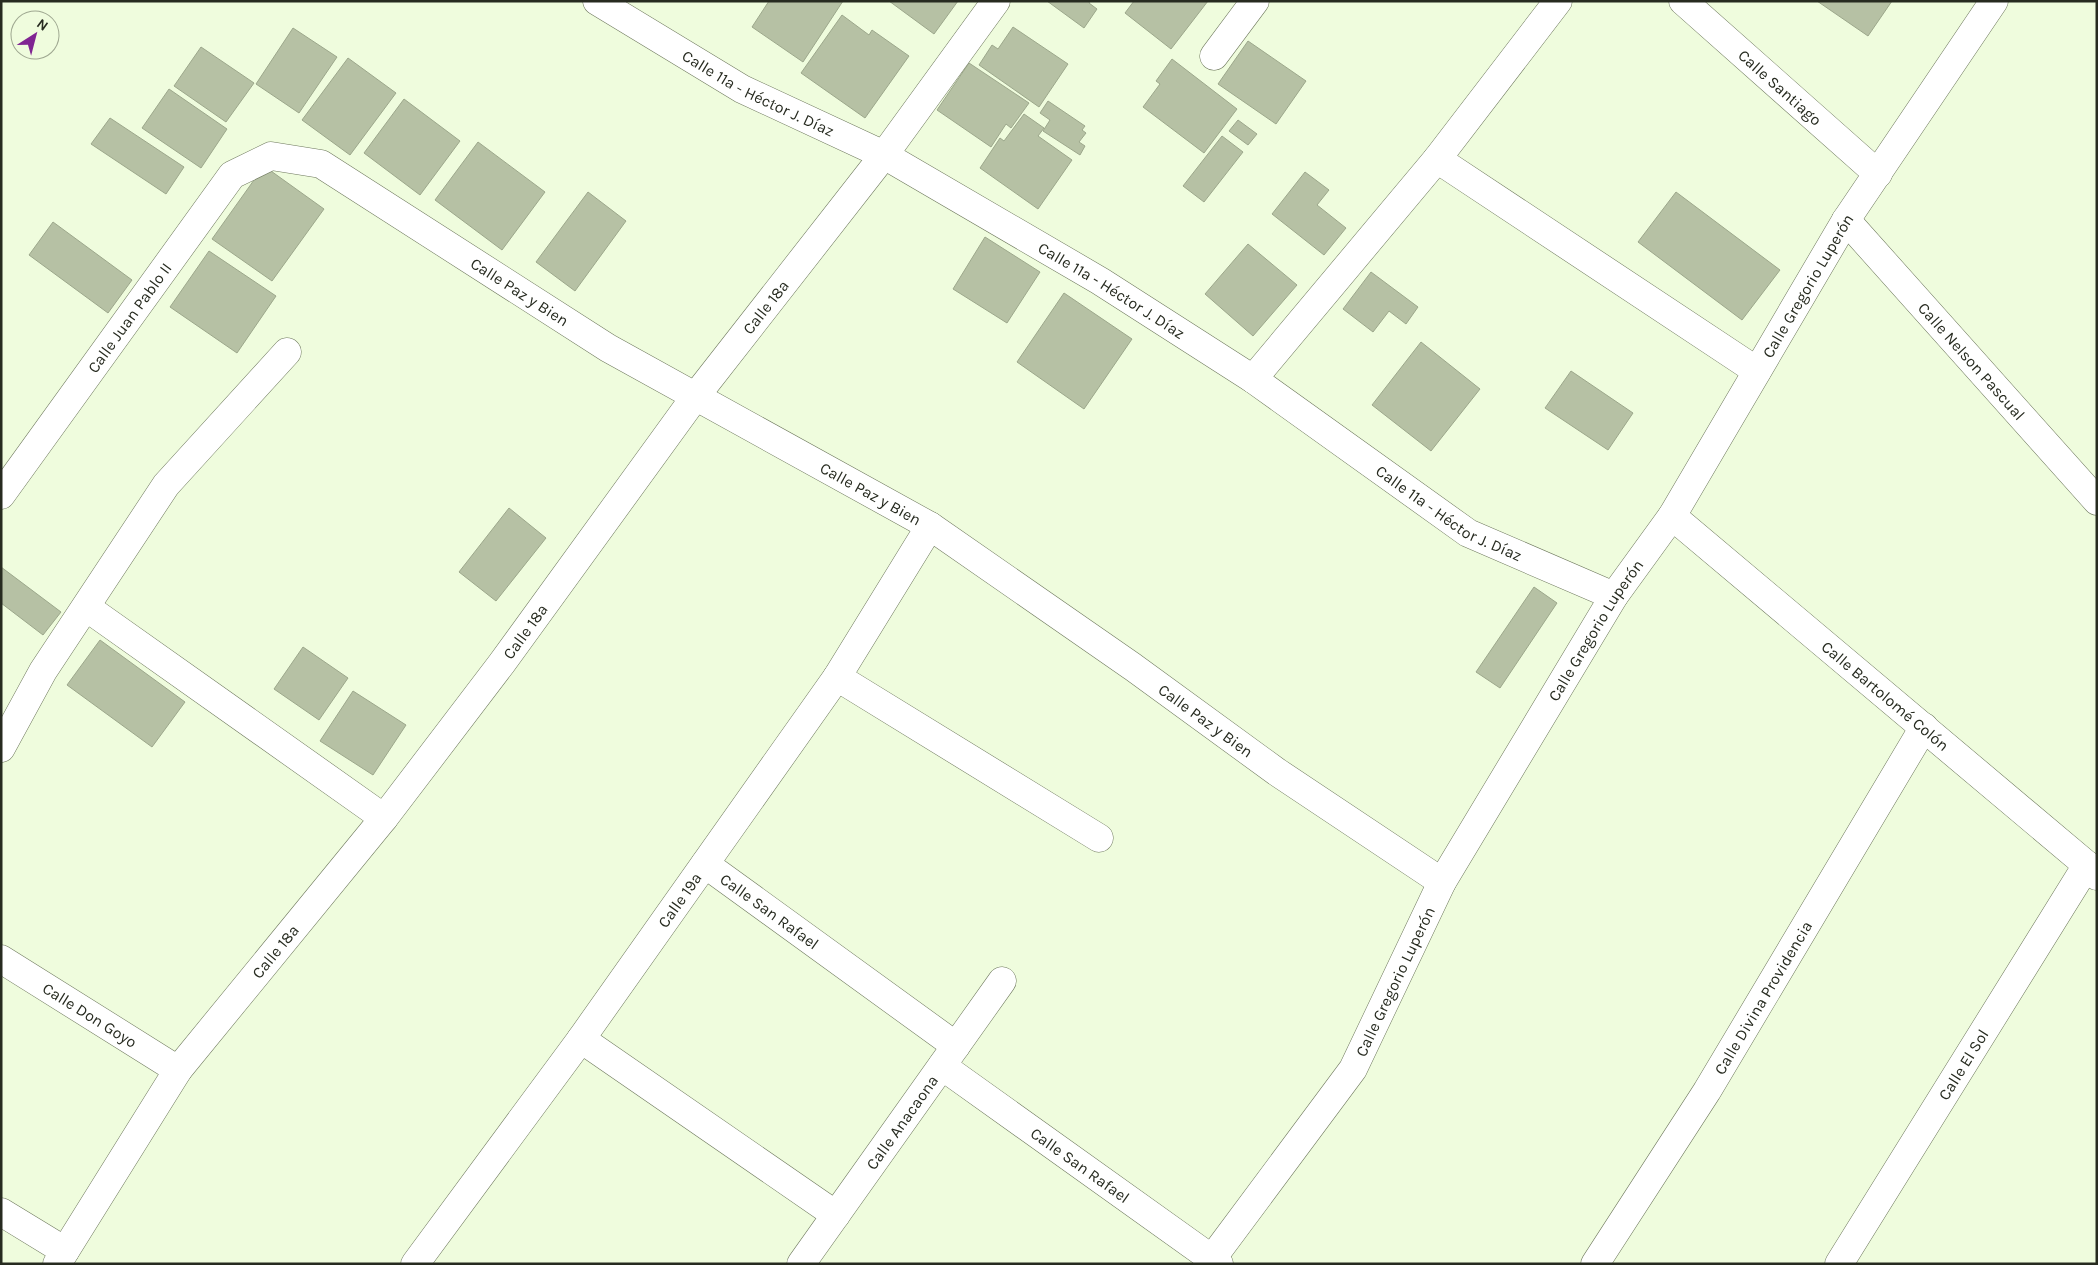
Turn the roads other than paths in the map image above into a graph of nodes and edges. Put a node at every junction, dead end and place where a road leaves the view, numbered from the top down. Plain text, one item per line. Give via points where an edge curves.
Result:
1 (596, 1) edge
2 (996, 1) edge
3 (1255, 1) edge
4 (1558, 1) edge
5 (1683, 1) edge
6 (1994, 1) edge
7 (1214, 56) dead end
8 (884, 155) junction
9 (271, 156) joint
10 (1438, 159) junction
11 (1878, 174) junction
12 (1846, 220) junction
13 (287, 352) dead end
14 (1757, 370) junction
15 (1253, 379) junction
16 (695, 397) junction
17 (1, 495) edge
18 (2097, 502) edge
19 (1672, 516) junction
20 (930, 526) junction
21 (1614, 596) junction
22 (86, 606) junction
23 (837, 677) junction
24 (1924, 727) junction
25 (1, 748) edge
26 (384, 818) junction
27 (1099, 838) dead end
28 (705, 864) junction
29 (2092, 870) edge
30 (1442, 882) junction
31 (1, 959) edge
32 (1002, 981) dead end
33 (581, 1040) junction
34 (949, 1056) junction
35 (178, 1070) junction
36 (1, 1212) edge
37 (836, 1215) junction
38 (61, 1257) edge
39 (1213, 1262) edge
40 (415, 1264) edge
41 (801, 1264) edge
42 (1595, 1264) edge
43 (1839, 1264) edge

1 - 8 street, Calle 11a - Héctor J. Díaz via 742,89
2 - 8 street, Calle 18a
3 - 7 street
4 - 10 street
5 - 11 street, Calle Santiago
6 - 11 street, Calle Gregorio Luperón
8 - 15 street, Calle 11a - Héctor J. Díaz via 1100,281
8 - 16 street, Calle 18a
9 - 16 street, Calle Paz y Bien via 321,164 608,348
9 - 17 street, Calle Juan Pablo II via 232,175
10 - 14 street
10 - 15 street
11 - 12 street, Calle Gregorio Luperón
12 - 14 street, Calle Gregorio Luperón
12 - 18 street, Calle Nelson Pascual
13 - 22 street via 166,485
14 - 19 street, Calle Gregorio Luperón
15 - 21 street, Calle 11a - Héctor J. Díaz via 1468,533
16 - 20 street, Calle Paz y Bien
16 - 26 street, Calle 18a via 502,663
19 - 21 street, Calle Gregorio Luperón
19 - 24 street, Calle Bartolomé Colón
20 - 23 street, Calle 19a
20 - 30 street, Calle Paz y Bien via 1277,772
21 - 30 street, Calle Gregorio Luperón
22 - 25 street via 43,671
22 - 26 street
23 - 27 street
23 - 28 street, Calle 19a
24 - 29 street, Calle Bartolomé Colón
24 - 42 street, Calle Divina Providencia via 1707,1091
26 - 35 street, Calle 18a
28 - 33 street, Calle 19a
28 - 34 street, Calle San Rafael
29 - 43 street, Calle El Sol
30 - 39 street, Calle Gregorio Luperón via 1353,1069
31 - 35 street, Calle Don Goyo
32 - 34 street, Calle Anacaona
33 - 37 street
33 - 40 street, Calle 19a
34 - 37 street, Calle Anacaona
34 - 39 street, Calle San Rafael
35 - 38 street, Calle 18a
36 - 38 street
37 - 41 street, Calle Anacaona

